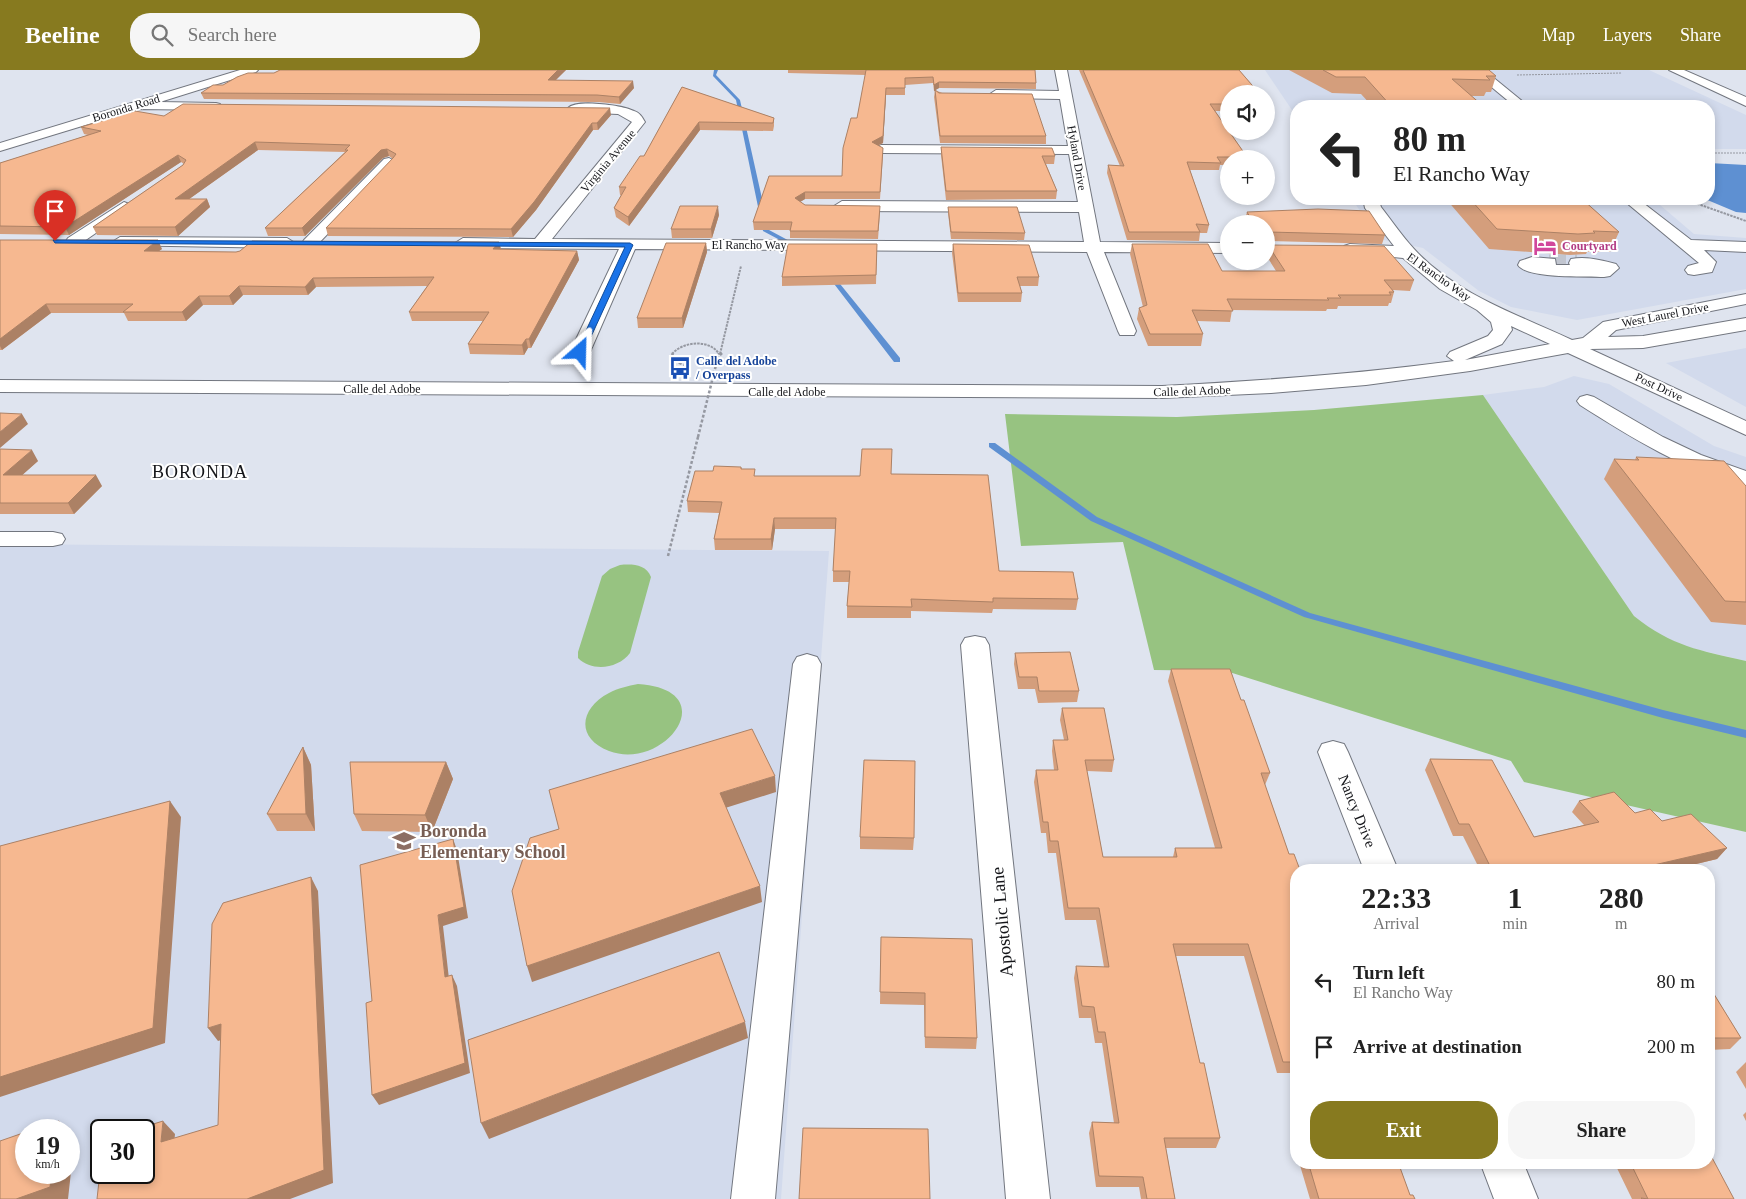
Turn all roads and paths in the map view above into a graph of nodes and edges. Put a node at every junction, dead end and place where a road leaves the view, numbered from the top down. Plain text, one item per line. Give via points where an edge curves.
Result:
1 (252, 70) edge
2 (1062, 70) edge
3 (1675, 70) edge
4 (1704, 70) edge
5 (1481, 73) edge
6 (1622, 73) dead end
7 (1740, 86) dead end
8 (988, 94) edge
9 (1067, 95) junction
10 (1515, 100) edge
11 (1746, 102) edge
12 (135, 105) junction
13 (232, 107) edge
14 (561, 108) edge
15 (0, 147) edge
16 (881, 149) edge
17 (1075, 150) junction
18 (1715, 153) edge
19 (1746, 153) edge
20 (389, 162) edge
21 (139, 196) edge
22 (1372, 205) edge
23 (1636, 205) edge
24 (1701, 205) edge
25 (825, 206) edge
26 (1086, 207) junction
27 (1746, 221) edge
28 (55, 241) edge
29 (74, 241) junction
30 (310, 243) junction
31 (329, 243) edge
32 (444, 243) edge
33 (538, 244) junction
34 (630, 245) junction
35 (1093, 246) junction
36 (1746, 247) edge
37 (1220, 248) edge
38 (1333, 248) edge
39 (1409, 254) junction
40 (1746, 255) edge
41 (1694, 256) junction
42 (743, 260) dead end
43 (1550, 263) tunnel mouth
44 (1578, 263) tunnel mouth
45 (1746, 299) edge
46 (1473, 301) junction
47 (1746, 324) edge
48 (1127, 331) dead end
49 (1580, 345) junction
50 (580, 352) dead end
51 (719, 357) junction
52 (702, 365) dead end
53 (693, 366) dead end
54 (1366, 379) junction
55 (0, 386) edge
56 (1587, 401) dead end
57 (1746, 429) edge
58 (1746, 478) edge
59 (0, 539) edge
60 (53, 540) dead end
61 (668, 556) dead end
62 (975, 645) dead end
63 (807, 664) dead end
64 (1333, 752) dead end
65 (1379, 864) edge
66 (1504, 1169) edge
67 (753, 1199) edge
68 (1028, 1199) edge
69 (1516, 1199) edge

1 - 12 street, Boronda Road
2 - 9 street, Hyland Drive
3 - 11 street
4 - 7 street
5 - 6 path
5 - 10 street
8 - 9 street
9 - 17 street, Hyland Drive
12 - 13 street
12 - 15 street, Boronda Road
14 - 33 street, Virginia Avenue via 616,109 633,114 639,122
16 - 17 street
17 - 26 street, Hyland Drive via 1073,167
18 - 19 path
20 - 30 street
21 - 29 street
22 - 39 street
23 - 41 street
24 - 27 path
25 - 26 street
26 - 35 street, Hyland Drive
28 - 29 street
29 - 30 street
30 - 31 street
32 - 33 street, El Rancho Way
33 - 34 street, El Rancho Way
34 - 35 street, El Rancho Way
34 - 50 street
35 - 37 street, El Rancho Way
35 - 48 street, Hyland Drive
36 - 41 street
38 - 39 street, El Rancho Way via 1381,249
39 - 46 street, El Rancho Way
40 - 41 street
42 - 51 path
43 - 44 street via 1526,265 1538,269 1604,272 1610,268
45 - 49 street, West Laurel Drive via 1610,326
46 - 49 street, El Rancho Way
46 - 54 street via 1500,320 1503,330 1495,340 1448,360
47 - 49 street, West Laurel Drive via 1643,342
49 - 54 street, Calle del Adobe
49 - 57 street, Post Drive
51 - 52 path
51 - 53 path, bridge via 717,349 706,344 683,346 673,352 671,359
51 - 61 path, bridge
54 - 55 street, Calle del Adobe via 1222,390 1085,393
56 - 58 street via 1655,442 1693,460
59 - 60 street
62 - 68 street, Apostolic Lane
63 - 67 street
64 - 65 street, Nancy Drive
66 - 69 street

